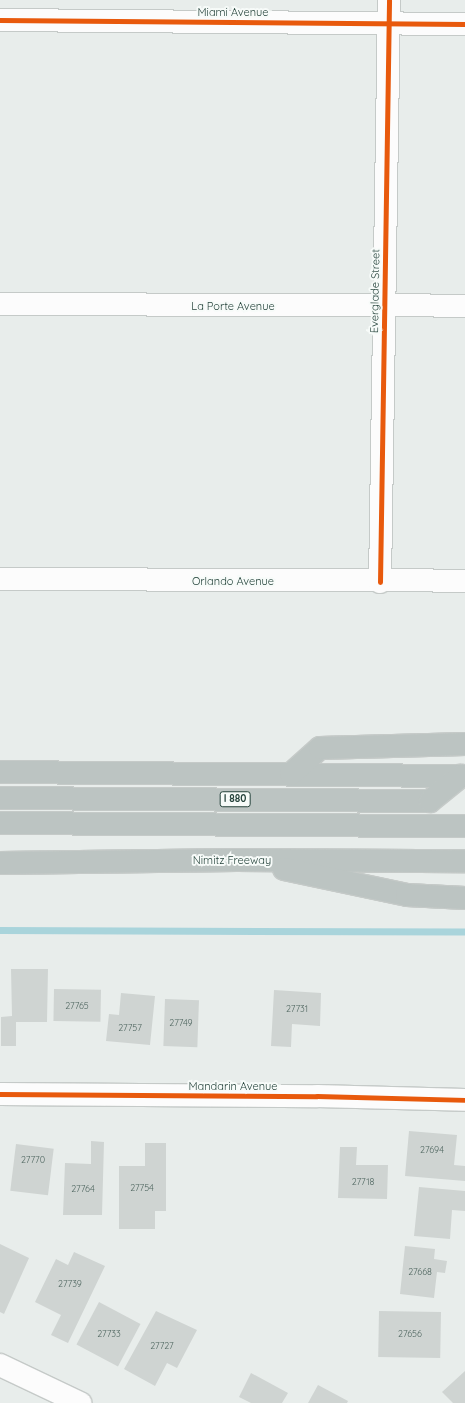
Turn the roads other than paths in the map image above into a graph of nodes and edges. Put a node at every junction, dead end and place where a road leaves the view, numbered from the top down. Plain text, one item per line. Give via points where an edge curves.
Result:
1 (389, 0) edge
2 (0, 20) edge
3 (390, 24) junction
4 (465, 24) edge
5 (0, 304) edge
6 (465, 306) edge
7 (384, 307) junction
8 (0, 579) edge
9 (465, 581) edge
10 (380, 582) junction
11 (465, 744) edge
12 (0, 772) edge
13 (291, 774) junction
14 (463, 776) edge
15 (0, 798) edge
16 (0, 823) edge
17 (465, 826) edge
18 (236, 860) junction
19 (465, 861) edge
20 (0, 863) edge
21 (465, 898) edge
22 (0, 1094) edge
23 (465, 1100) edge
24 (0, 1365) edge
25 (80, 1403) edge

1 - 3 street, Everglade Street
2 - 3 street, Miami Avenue
3 - 4 street, Miami Avenue
3 - 7 street, Everglade Street
5 - 7 street, La Porte Avenue
6 - 7 street, La Porte Avenue
7 - 10 street, Everglade Street
8 - 10 street, Orlando Avenue
9 - 10 street, Orlando Avenue
11 - 13 highway via 320,748
12 - 13 highway, I 880
13 - 14 highway, I 880
14 - 15 highway, I 880 via 430,801
16 - 17 highway
18 - 19 highway, Nimitz Freeway
18 - 20 highway, Nimitz Freeway
18 - 21 highway via 407,895
22 - 23 street, Mandarin Avenue via 317,1096
24 - 25 street

